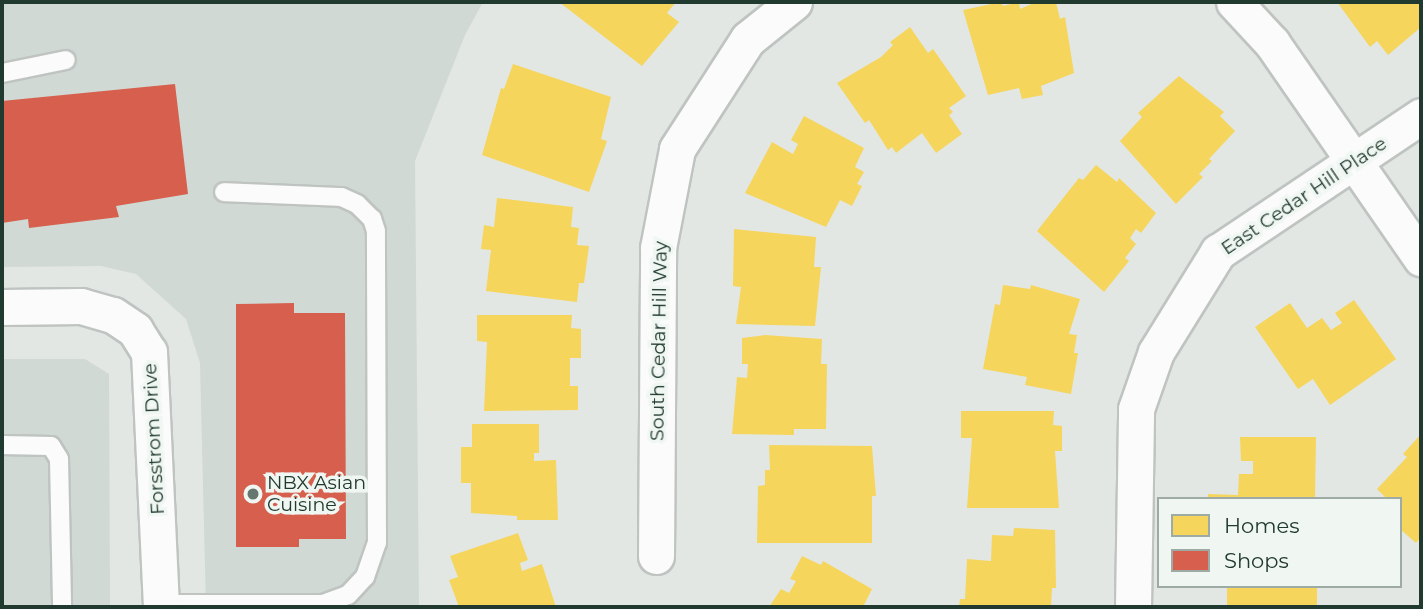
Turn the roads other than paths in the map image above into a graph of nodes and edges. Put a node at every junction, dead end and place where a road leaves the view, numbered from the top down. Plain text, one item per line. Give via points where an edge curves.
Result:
1 (794, 2) edge
2 (1234, 2) edge
3 (66, 60) dead end
4 (2, 73) edge
5 (1421, 116) edge
6 (1353, 164) junction
7 (224, 192) dead end
8 (1421, 258) edge
9 (2, 307) edge
10 (2, 445) edge
11 (656, 556) dead end
12 (161, 606) edge
13 (62, 607) edge
14 (1133, 607) edge

1 - 11 street, South Cedar Hill Way via 748,39 677,149 658,248
2 - 6 street via 1272,43
3 - 4 lane
5 - 6 street, East Cedar Hill Place
6 - 8 street
6 - 14 street, East Cedar Hill Place via 1217,252 1156,352 1136,409
7 - 12 lane via 341,197 358,204 372,219 376,231 377,543 365,577 348,595 323,604
9 - 12 street, Forsstrom Drive via 81,306 113,315 135,330 149,352
10 - 13 lane via 51,446 59,459

